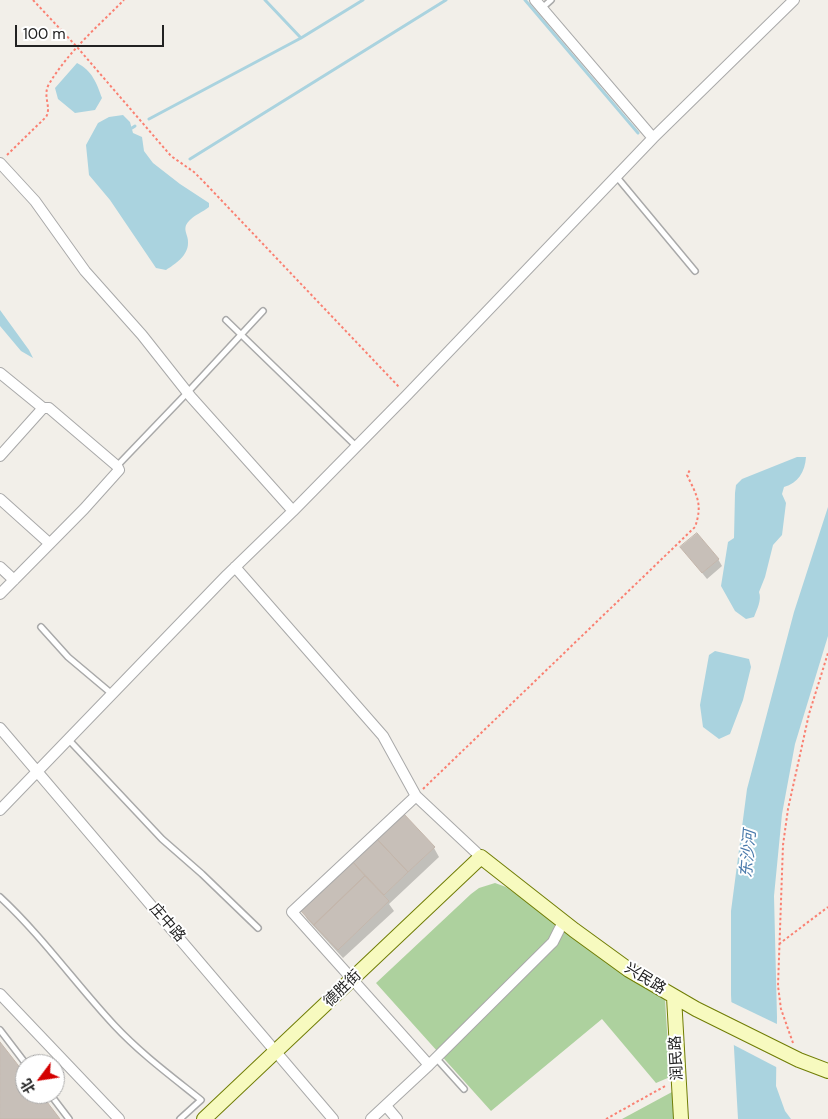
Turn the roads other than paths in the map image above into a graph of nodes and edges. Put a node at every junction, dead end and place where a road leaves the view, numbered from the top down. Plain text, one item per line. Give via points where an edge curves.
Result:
1 (551, 0) edge
2 (794, 0) edge
3 (538, 4) edge
4 (653, 138) junction
5 (2, 160) edge
6 (616, 176) junction
7 (695, 270) dead end
8 (263, 311) dead end
9 (226, 320) dead end
10 (240, 335) junction
11 (0, 373) edge
12 (187, 393) junction
13 (43, 408) junction
14 (356, 447) junction
15 (0, 456) edge
16 (117, 466) junction
17 (0, 499) edge
18 (293, 511) junction
19 (49, 543) junction
20 (0, 568) edge
21 (235, 568) junction
22 (14, 580) junction
23 (0, 594) edge
24 (41, 627) dead end
25 (112, 694) junction
26 (0, 728) edge
27 (68, 740) junction
28 (37, 771) junction
29 (416, 796) junction
30 (0, 810) edge
31 (481, 858) junction
32 (0, 897) edge
33 (563, 922) junction
34 (258, 928) dead end
35 (352, 980) junction
36 (0, 994) edge
37 (674, 997) junction
38 (0, 1030) edge
39 (276, 1052) junction
40 (18, 1054) edge
41 (433, 1062) junction
42 (828, 1071) edge
43 (464, 1089) dead end
44 (58, 1104) edge
45 (386, 1106) junction
46 (69, 1119) edge
47 (119, 1119) edge
48 (180, 1119) edge
49 (204, 1119) edge
50 (333, 1119) edge
51 (371, 1119) edge
52 (397, 1119) edge
53 (681, 1119) edge

1 - 3 lane
2 - 4 street
3 - 4 street
4 - 6 street
5 - 12 street via 85,272 142,335
6 - 7 lane
6 - 14 street
8 - 10 lane
9 - 10 lane
10 - 12 lane
10 - 14 lane
11 - 13 street
12 - 16 lane
12 - 18 street
13 - 15 street
13 - 16 street via 49,408
14 - 18 street
16 - 19 street via 119,470
17 - 19 street
18 - 21 street
19 - 22 street
20 - 22 street
21 - 25 street
21 - 29 street via 383,736
22 - 23 street
24 - 25 lane via 68,657
25 - 27 street
26 - 28 street, 庄中路
27 - 28 street
27 - 34 lane via 162,839
28 - 30 street
28 - 39 street, 庄中路
29 - 31 street
29 - 35 street via 292,912
31 - 33 street, 兴民路
31 - 35 street, 德胜街
32 - 48 lane via 40,936 87,996 132,1044 201,1100
33 - 37 street, 兴民路
33 - 41 street via 553,942
35 - 39 street, 德胜街
35 - 41 street
36 - 47 street
37 - 42 street, 兴民路 via 799,1060
37 - 53 street, 润民路
38 - 40 lane
39 - 49 street, 德胜街
39 - 50 street, 庄中路
41 - 43 lane
41 - 45 street
44 - 46 lane
45 - 51 street
45 - 52 street

